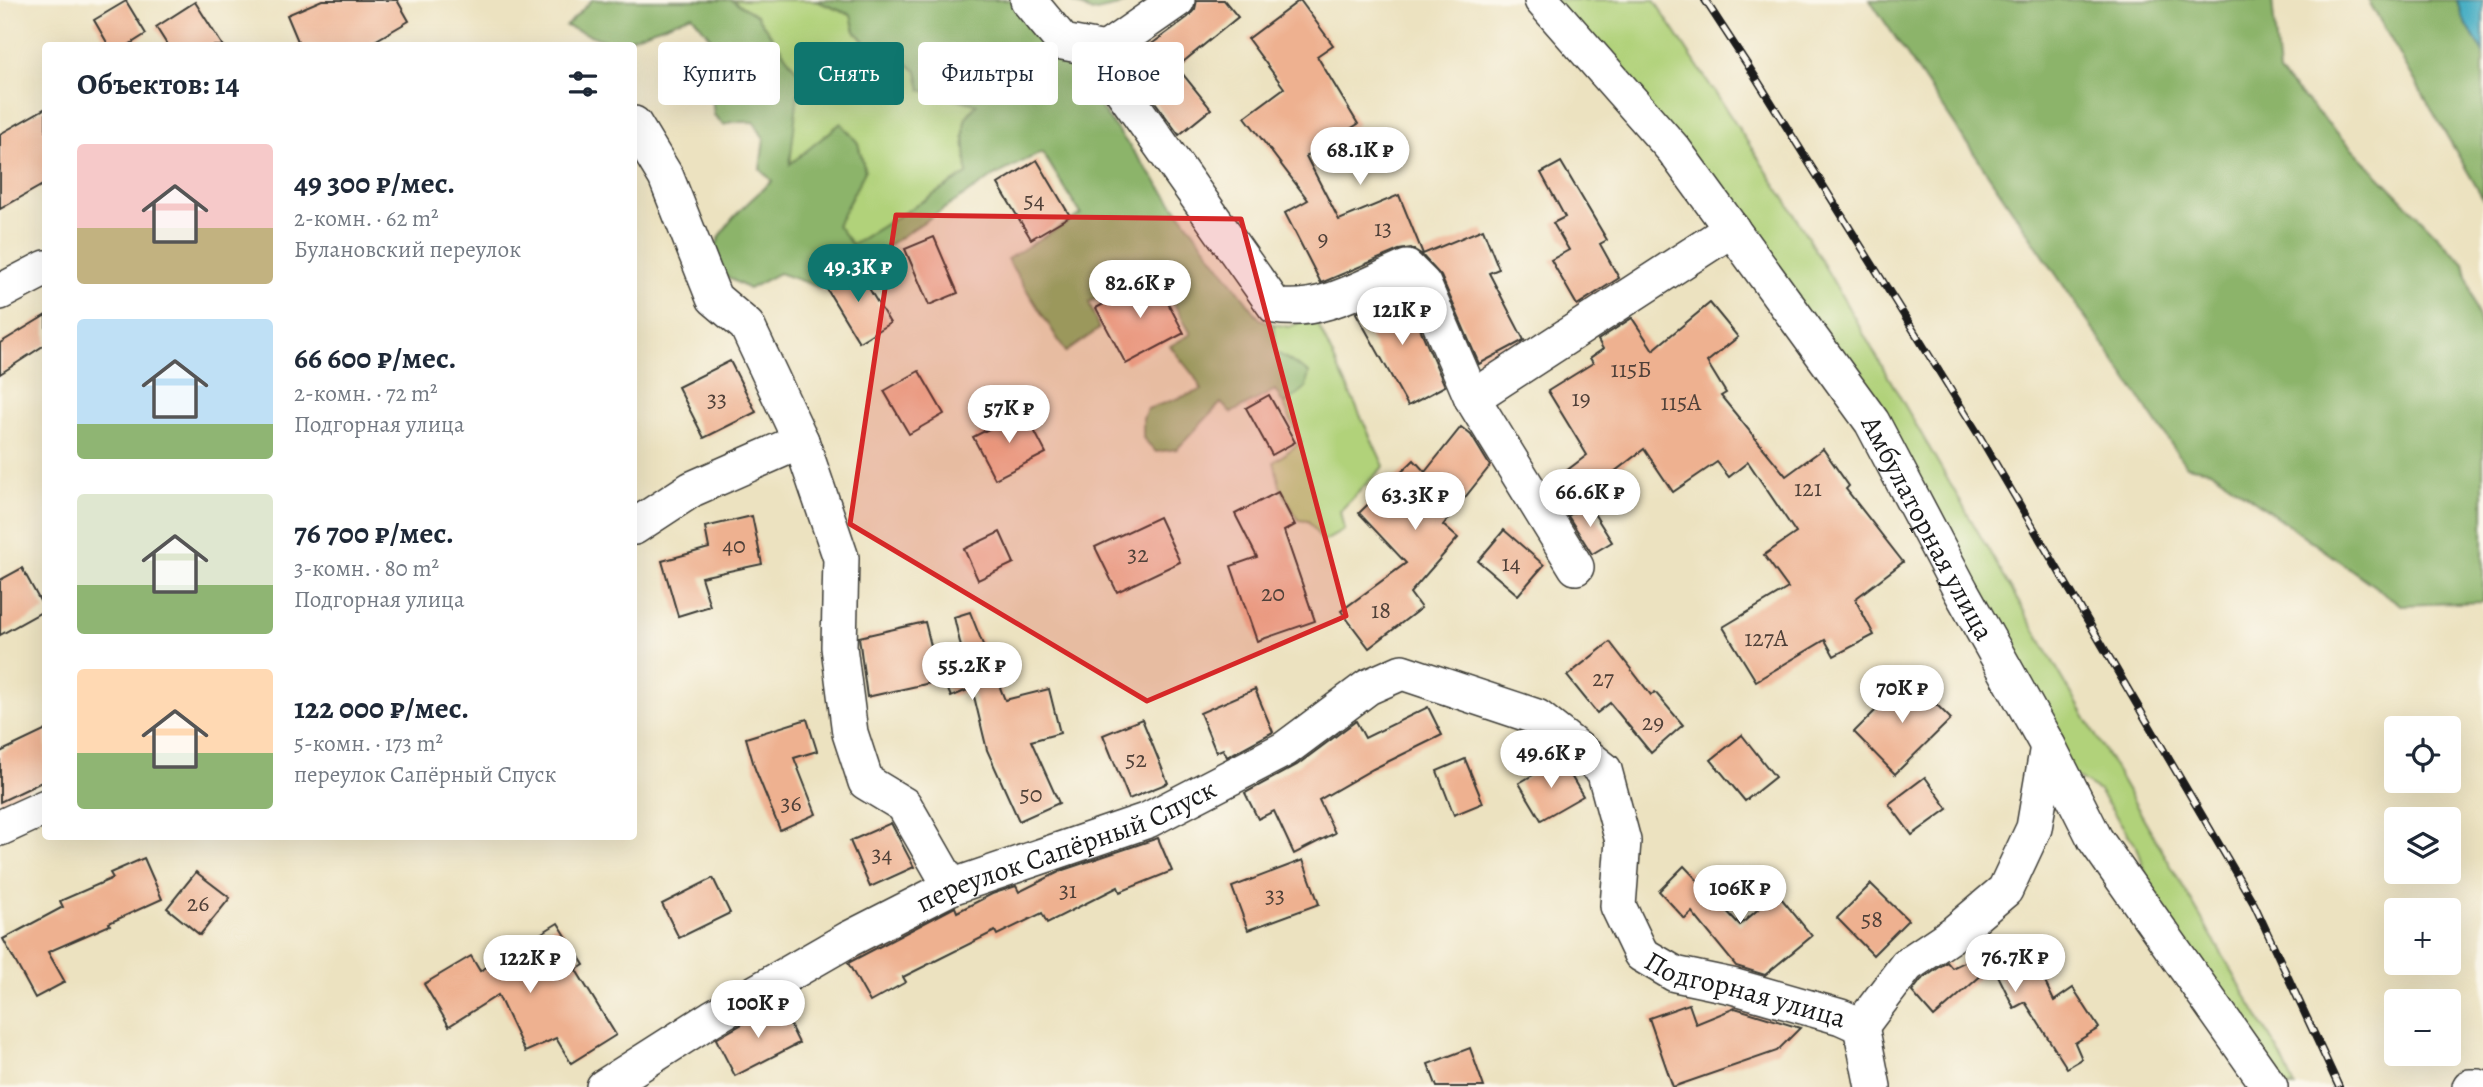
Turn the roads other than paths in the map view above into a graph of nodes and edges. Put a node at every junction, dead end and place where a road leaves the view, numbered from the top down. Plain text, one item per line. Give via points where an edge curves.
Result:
1 (1028, 0) edge
2 (1177, 0) edge
3 (1542, 0) edge
4 (1117, 42) edge
5 (1072, 44) edge
6 (1133, 105) edge
7 (637, 129) edge
8 (1732, 229) junction
9 (42, 270) edge
10 (0, 292) edge
11 (1472, 398) junction
12 (801, 441) junction
13 (637, 525) edge
14 (1576, 568) dead end
15 (1537, 717) joint
16 (2048, 746) junction
17 (42, 809) edge
18 (0, 828) edge
19 (951, 887) junction
20 (1861, 1026) junction
21 (604, 1087) edge
22 (1873, 1087) edge
23 (2270, 1087) edge
24 (2470, 1087) edge
25 (2478, 1087) edge

1 - 5 street via 1063,42
2 - 4 street
3 - 8 street, Амбулаторная улица via 1674,150
6 - 11 street via 1275,306 1294,309 1322,303 1407,268 1423,284
7 - 12 street via 666,177 714,298 747,326
8 - 11 street
8 - 16 street, Амбулаторная улица via 1872,422
9 - 10 street
11 - 14 street
12 - 13 street via 692,489
12 - 19 street via 841,558 839,647 850,733 866,782 904,805
15 - 19 street, переулок Сапёрный Спуск via 1402,671 1368,687 1285,749 1148,820
15 - 20 street, Подгорная улица via 1604,770 1623,841 1618,906 1641,954 1675,974 1732,986
16 - 20 street, Подгорная улица via 2035,828 2005,890 1954,934 1907,965
16 - 23 street, Амбулаторная улица via 2095,839
17 - 18 street
19 - 21 street, переулок Сапёрный Спуск via 712,1018
20 - 22 street
24 - 25 street

